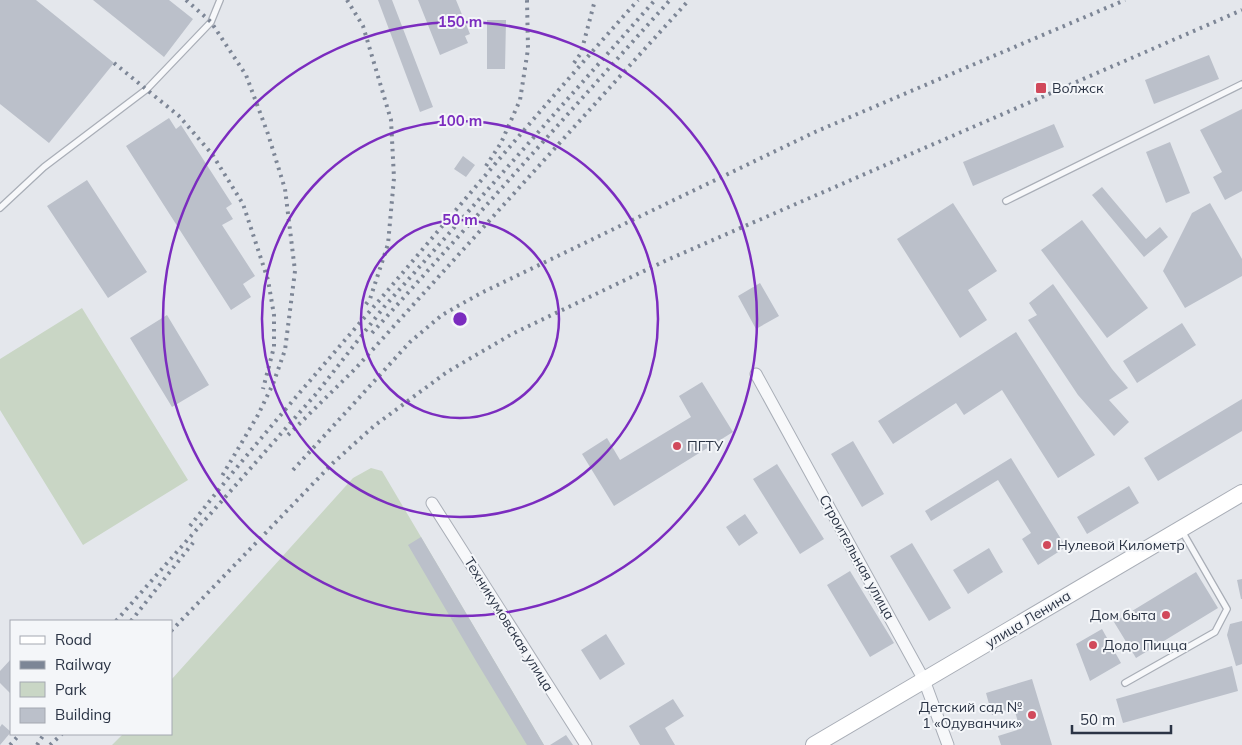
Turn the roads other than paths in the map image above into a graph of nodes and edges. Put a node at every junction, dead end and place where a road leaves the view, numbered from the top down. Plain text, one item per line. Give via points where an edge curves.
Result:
1 (220, 0) edge
2 (1242, 84) edge
3 (1006, 201) dead end
4 (0, 208) edge
5 (756, 374) dead end
6 (1242, 493) edge
7 (432, 503) dead end
8 (1180, 529) junction
9 (924, 680) junction
10 (1125, 683) dead end
11 (586, 745) edge
12 (814, 745) edge
13 (948, 745) edge

1 - 4 lane via 210,22 147,89 44,167
2 - 3 lane
5 - 9 street, Строительная улица
6 - 8 main road, улица Ленина
7 - 11 street, Техникумовская улица
8 - 9 main road, улица Ленина
8 - 10 lane via 1227,609 1215,632
9 - 12 main road, улица Ленина
9 - 13 street, Строительная улица

